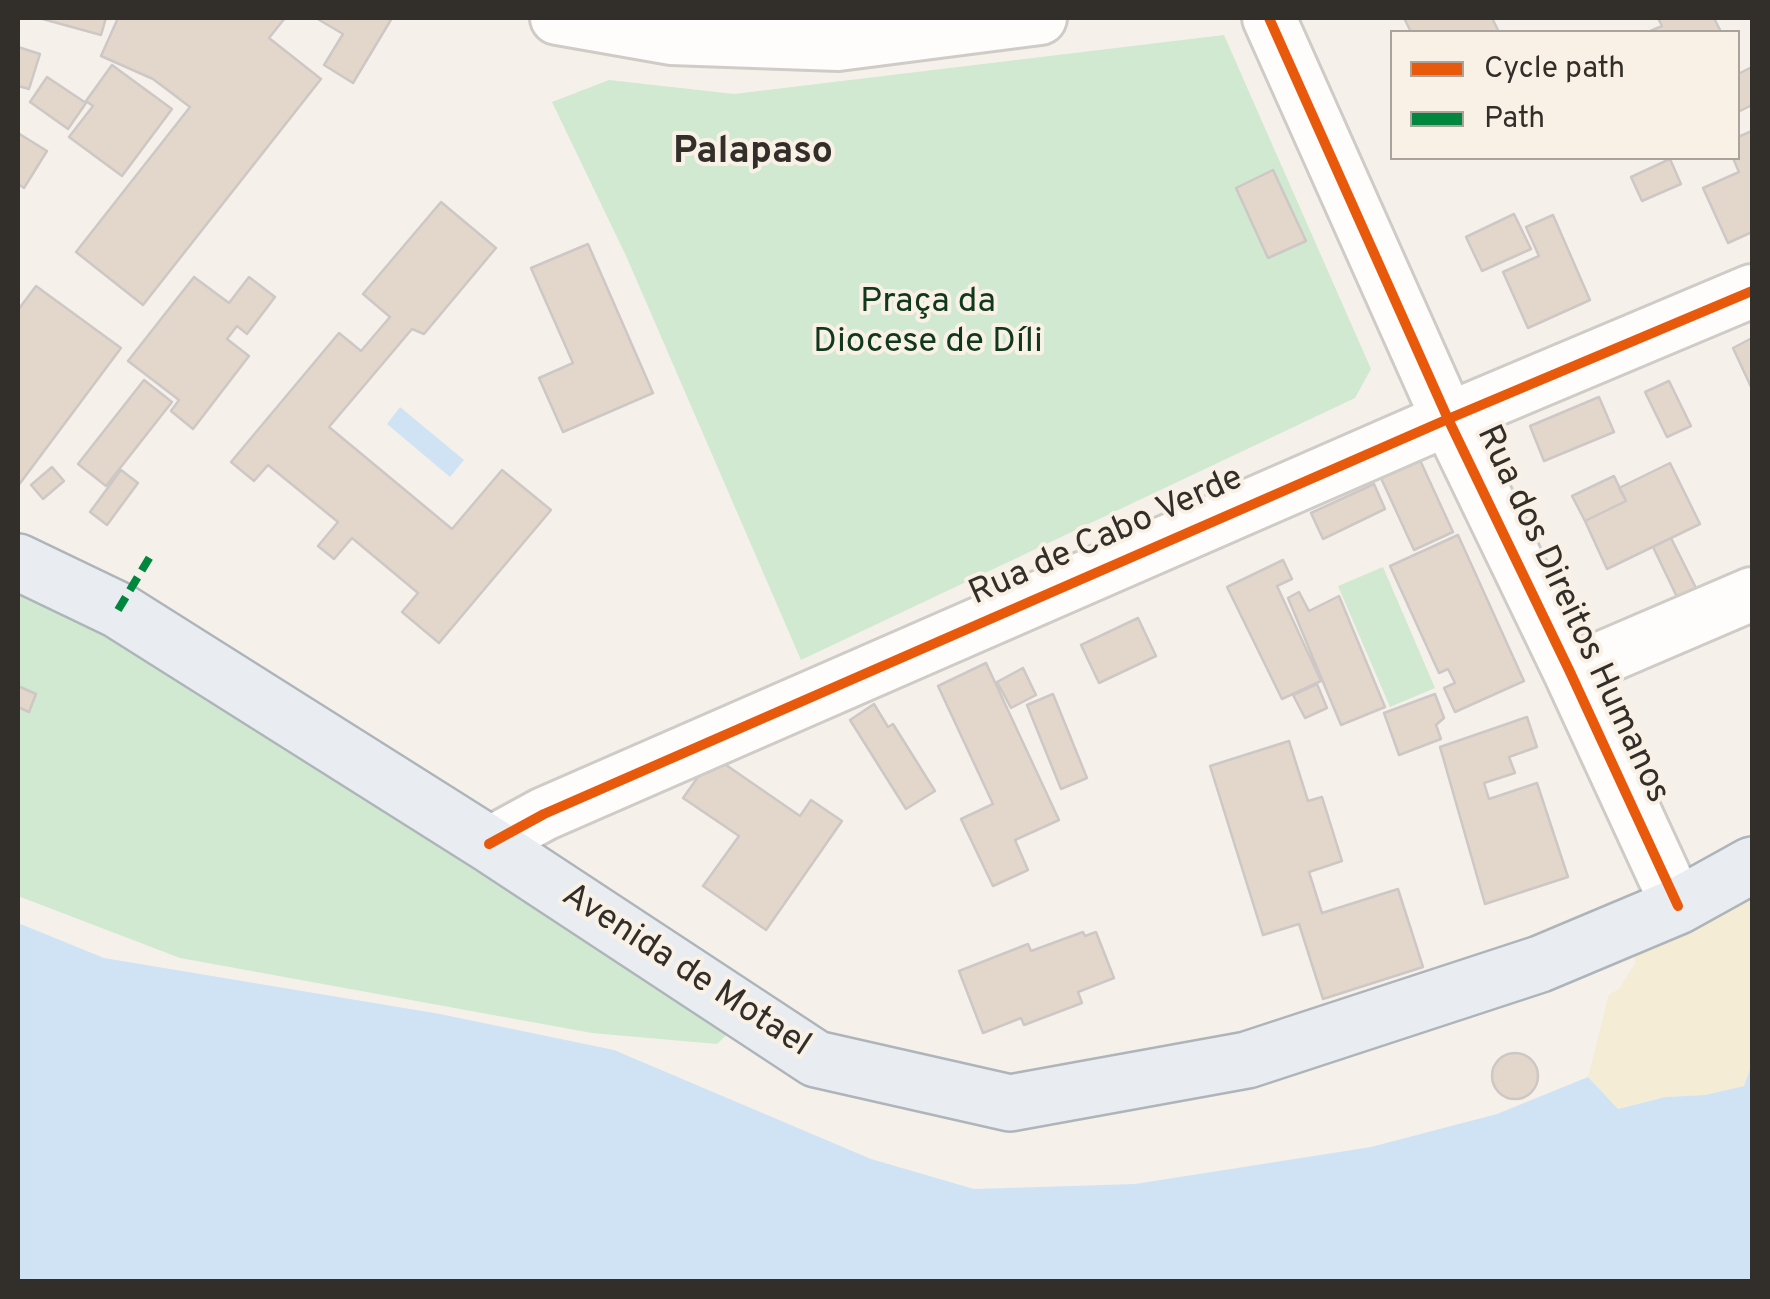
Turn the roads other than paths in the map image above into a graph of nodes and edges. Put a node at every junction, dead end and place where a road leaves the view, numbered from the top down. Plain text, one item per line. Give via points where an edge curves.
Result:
1 (557, 18) edge
2 (1040, 18) edge
3 (1269, 18) edge
4 (1752, 291) edge
5 (1448, 419) junction
6 (18, 562) edge
7 (1752, 594) edge
8 (1570, 672) junction
9 (489, 844) junction
10 (1752, 866) edge
11 (1678, 906) junction

1 - 2 street via 671,38 838,44
3 - 5 street, Rua dos Direitos Humanos
4 - 5 street, Rua de Cabo Verde
5 - 8 street, Rua dos Direitos Humanos
5 - 9 street, Rua de Cabo Verde via 544,814
6 - 9 main road, Avenida de Motael via 118,610
7 - 8 street
8 - 11 street, Rua dos Direitos Humanos
9 - 11 main road, Avenida de Motael via 816,1059 1010,1103 1247,1060 1540,964
10 - 11 main road, Avenida de Motael

